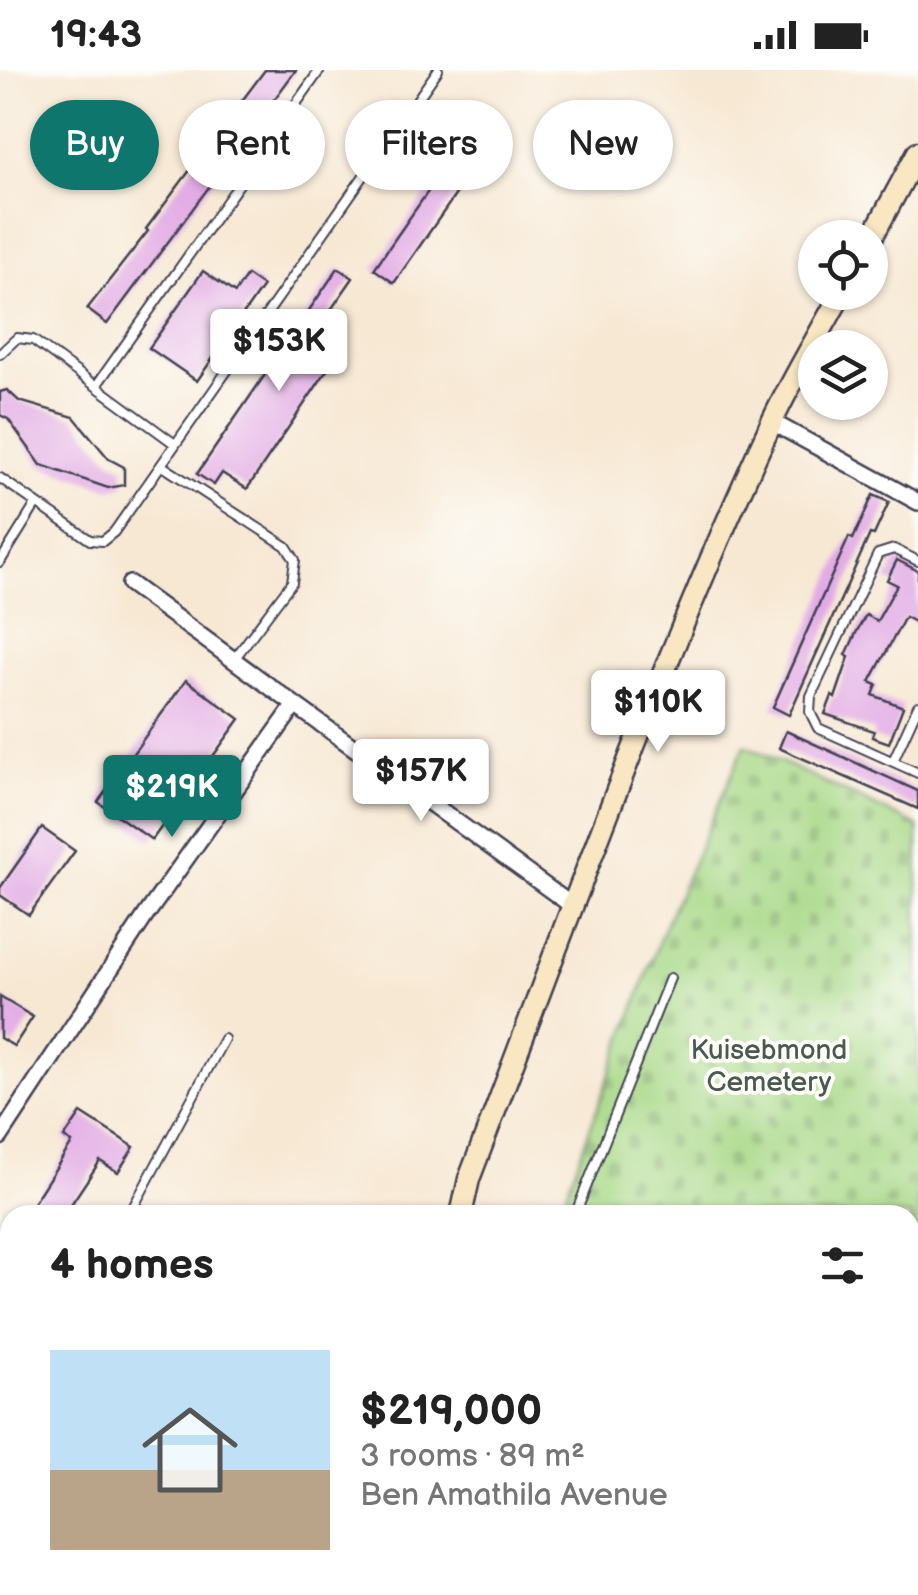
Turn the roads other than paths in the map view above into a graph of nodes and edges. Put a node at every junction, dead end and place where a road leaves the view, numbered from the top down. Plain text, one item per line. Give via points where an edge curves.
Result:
1 (320, 70) edge
2 (438, 70) edge
3 (918, 152) edge
4 (881, 220) edge
5 (832, 310) edge
6 (0, 354) edge
7 (96, 386) junction
8 (772, 422) junction
9 (176, 444) junction
10 (161, 465) junction
11 (0, 478) edge
12 (918, 502) edge
13 (36, 504) junction
14 (918, 561) edge
15 (0, 562) edge
16 (130, 584) dead end
17 (234, 658) junction
18 (295, 706) junction
19 (918, 706) edge
20 (893, 761) junction
21 (918, 773) edge
22 (574, 907) junction
23 (670, 978) dead end
24 (224, 1040) dead end
25 (0, 1137) edge
26 (133, 1205) edge
27 (463, 1205) edge
28 (579, 1205) edge

1 - 7 lane
2 - 9 lane
3 - 4 street
5 - 8 street
6 - 7 lane via 18,338 33,340
7 - 9 lane
8 - 12 street
8 - 22 street via 657,687
9 - 10 lane
10 - 13 lane via 103,541 90,540
10 - 17 lane via 286,546 295,560 292,582
11 - 13 lane
13 - 15 lane
14 - 20 lane via 894,549 878,554 811,696 818,728
16 - 17 street
17 - 18 street
18 - 22 street
18 - 25 street
19 - 20 lane
20 - 21 lane
22 - 27 street
23 - 28 lane
24 - 26 lane

